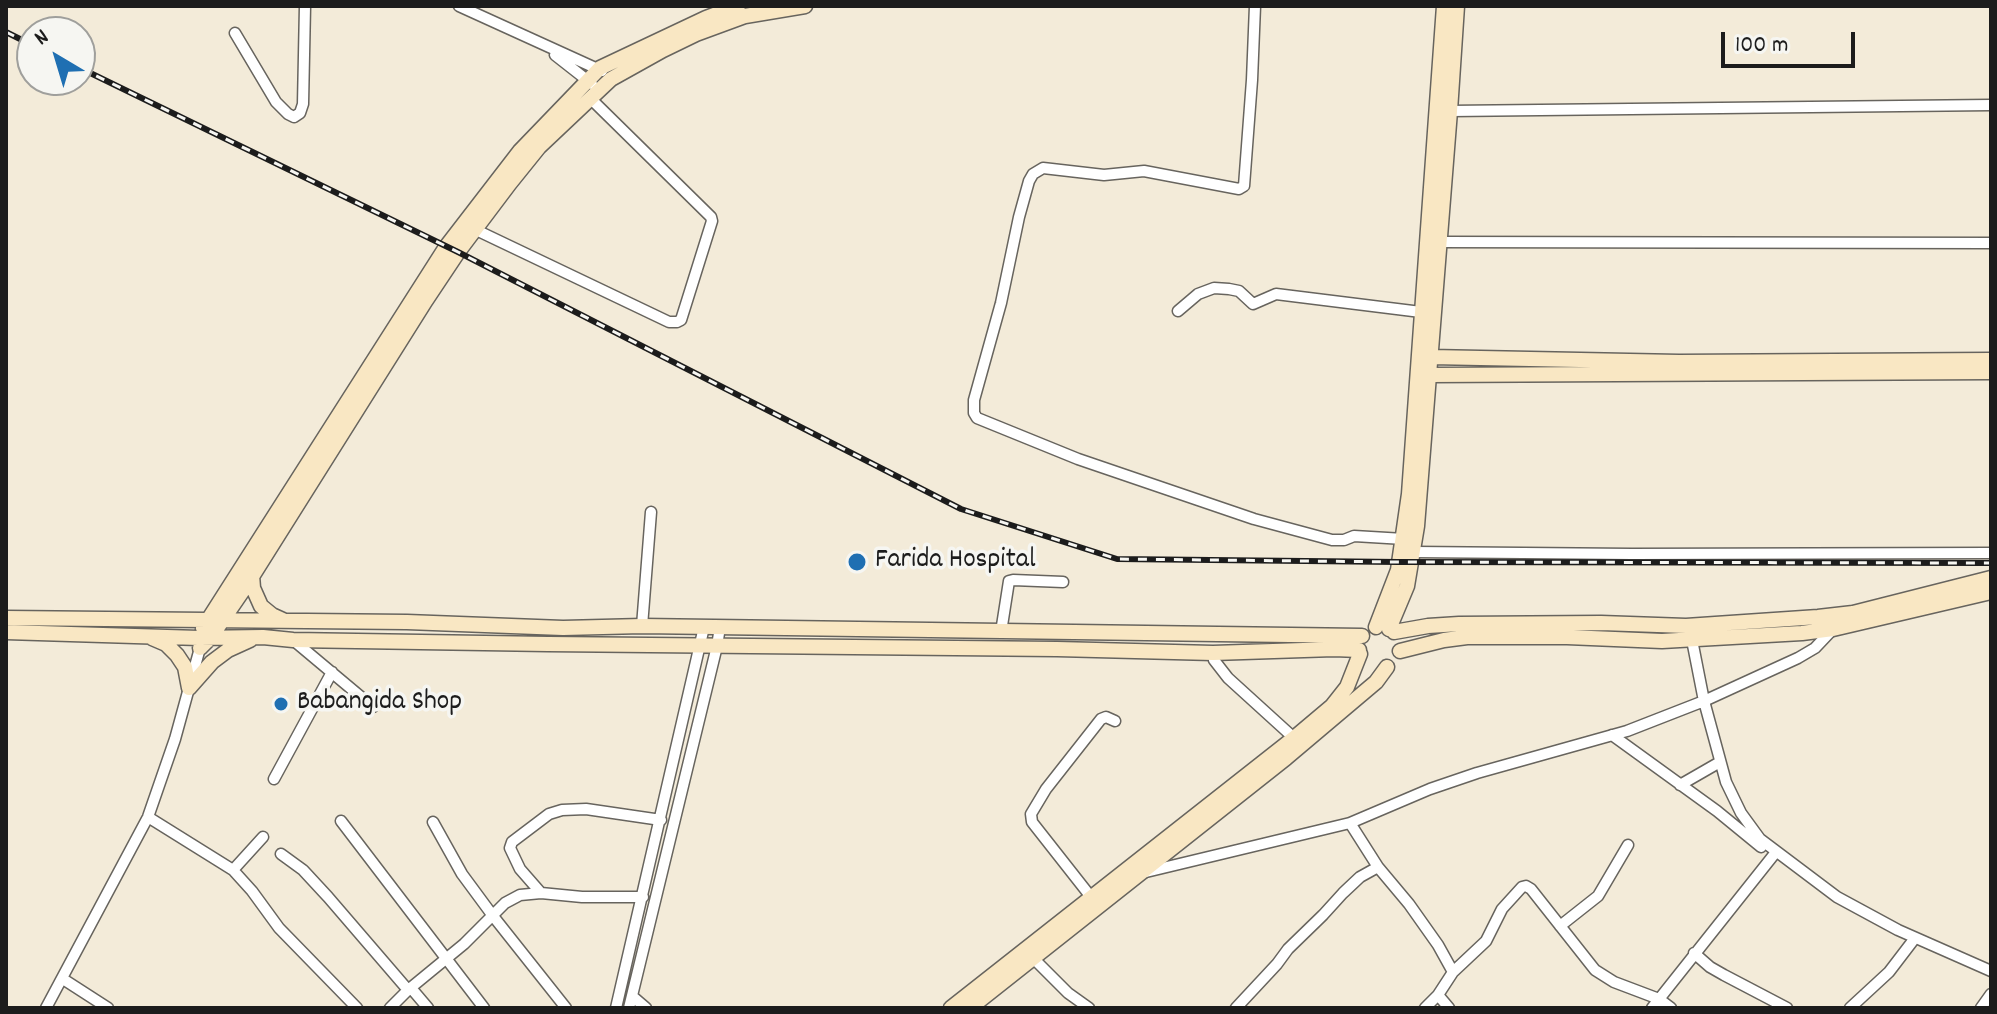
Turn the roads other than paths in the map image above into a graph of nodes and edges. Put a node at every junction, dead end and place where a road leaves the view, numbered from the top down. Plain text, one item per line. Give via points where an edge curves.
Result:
1 (305, 6) edge
2 (459, 6) edge
3 (738, 6) edge
4 (805, 6) edge
5 (1255, 6) edge
6 (1444, 6) edge
7 (1457, 6) edge
8 (235, 33) dead end
9 (540, 44) junction
10 (606, 74) junction
11 (592, 89) junction
12 (1991, 105) edge
13 (1450, 111) junction
14 (474, 229) junction
15 (1439, 242) junction
16 (1991, 243) edge
17 (1178, 311) dead end
18 (1421, 312) junction
19 (1431, 357) junction
20 (1991, 360) edge
21 (1991, 372) edge
22 (1430, 375) junction
23 (651, 512) dead end
24 (1404, 539) junction
25 (1414, 552) junction
26 (1991, 553) edge
27 (252, 575) junction
28 (1991, 578) edge
29 (1063, 582) dead end
30 (1991, 592) edge
31 (6, 618) edge
32 (214, 621) junction
33 (285, 621) junction
34 (642, 626) junction
35 (704, 627) junction
36 (720, 627) junction
37 (1386, 629) junction
38 (1833, 629) junction
39 (6, 632) edge
40 (1001, 632) junction
41 (144, 636) junction
42 (263, 637) junction
43 (293, 640) junction
44 (1692, 640) junction
45 (203, 641) junction
46 (701, 646) junction
47 (717, 646) junction
48 (1360, 647) junction
49 (1334, 649) junction
50 (1400, 651) junction
51 (1213, 653) junction
52 (1387, 667) junction
53 (332, 672) junction
54 (1349, 679) junction
55 (189, 688) junction
56 (1704, 701) junction
57 (373, 707) dead end
58 (1115, 721) dead end
59 (1612, 735) junction
60 (1294, 738) junction
61 (1720, 762) junction
62 (274, 779) dead end
63 (1680, 785) junction
64 (148, 817) junction
65 (661, 820) junction
66 (341, 821) dead end
67 (433, 822) dead end
68 (1350, 823) junction
69 (263, 837) dead end
70 (1628, 845) dead end
71 (281, 854) dead end
72 (1774, 854) junction
73 (1378, 867) junction
74 (1144, 872) junction
75 (236, 873) junction
76 (541, 893) junction
77 (643, 897) junction
78 (1091, 897) junction
79 (493, 916) junction
80 (1560, 926) junction
81 (1915, 938) junction
82 (1694, 953) junction
83 (1033, 958) junction
84 (447, 959) junction
85 (1991, 971) edge
86 (1453, 972) junction
87 (63, 979) junction
88 (410, 989) junction
89 (1991, 994) edge
90 (1438, 995) junction
91 (632, 996) junction
92 (1656, 1004) edge
93 (46, 1008) edge
94 (108, 1008) edge
95 (357, 1008) edge
96 (390, 1008) edge
97 (428, 1008) edge
98 (484, 1008) edge
99 (566, 1008) edge
100 (616, 1008) edge
101 (629, 1008) edge
102 (646, 1008) edge
103 (951, 1008) edge
104 (970, 1008) edge
105 (1089, 1008) edge
106 (1236, 1008) edge
107 (1425, 1008) edge
108 (1449, 1008) edge
109 (1671, 1008) edge
110 (1787, 1008) edge
111 (1850, 1008) edge
112 (1981, 1008) edge

1 - 8 street via 303,104 294,117 276,102
2 - 9 street
3 - 10 street
4 - 10 street via 745,16
5 - 24 street via 1244,186 1144,171 1104,175 1043,168 1033,174 974,413 1078,459 1254,519 1332,540
6 - 18 street
7 - 13 street
9 - 10 street
9 - 11 street
10 - 11 street
11 - 14 street
11 - 14 street via 711,217 681,320 669,322
11 - 32 street via 520,151 446,247
12 - 13 street
13 - 15 street
14 - 27 street
15 - 16 street
15 - 19 street
17 - 18 street via 1214,288 1239,291 1253,304 1276,294
18 - 24 street
19 - 20 street
19 - 22 street
21 - 22 street
22 - 25 street
23 - 34 street
24 - 37 street
25 - 26 street
25 - 37 street via 1407,586
27 - 32 street
27 - 33 street via 261,606
28 - 37 street via 1853,613 1794,619 1686,626 1505,623
29 - 40 street via 1009,581
30 - 38 street
31 - 32 street
32 - 33 street
32 - 45 street
33 - 34 street
34 - 35 street
35 - 36 street
35 - 46 street
36 - 40 street
36 - 47 street
37 - 48 street via 1368,630
37 - 50 street via 1398,637
38 - 44 street
38 - 56 street via 1798,658
39 - 41 street
40 - 48 street
41 - 45 street
41 - 55 street via 159,640 177,655
42 - 43 street
42 - 45 street
42 - 55 street via 220,656
43 - 46 street
43 - 53 street
44 - 50 street via 1467,637
44 - 56 street
45 - 55 street
46 - 47 street
46 - 65 street
47 - 51 street
47 - 91 street
48 - 49 street
48 - 52 street via 1364,661
48 - 54 street
49 - 51 street
49 - 54 street
50 - 52 street
51 - 60 street via 1228,678
52 - 74 street via 1297,749
53 - 57 street
53 - 62 street
54 - 60 street via 1340,697
55 - 64 street
56 - 59 street
56 - 61 street
58 - 78 street via 1101,719 1031,814
59 - 63 street
59 - 68 street via 1477,773
60 - 78 street
61 - 63 street
61 - 72 street via 1741,813
63 - 72 street
64 - 75 street
64 - 87 street
65 - 76 street via 586,809 549,814 510,848
65 - 77 street
66 - 84 street
67 - 79 street
68 - 73 street
68 - 74 street
69 - 75 street
70 - 80 street via 1598,896
71 - 88 street via 303,870
72 - 81 street via 1837,897
72 - 82 street
73 - 86 street
73 - 106 street via 1343,893
74 - 83 street
75 - 95 street via 279,928
76 - 77 street
76 - 79 street via 520,895
77 - 100 street
78 - 103 street
79 - 84 street
79 - 99 street
80 - 86 street via 1523,886 1502,909 1486,941
80 - 92 street via 1595,970
81 - 85 street
81 - 111 street via 1889,972
82 - 92 street
82 - 110 street
83 - 104 street
83 - 105 street
84 - 88 street
84 - 98 street
86 - 90 street
87 - 93 street
87 - 94 street
88 - 96 street
88 - 97 street
89 - 112 street
90 - 107 street
90 - 108 street
91 - 101 street
91 - 102 street
92 - 109 street

